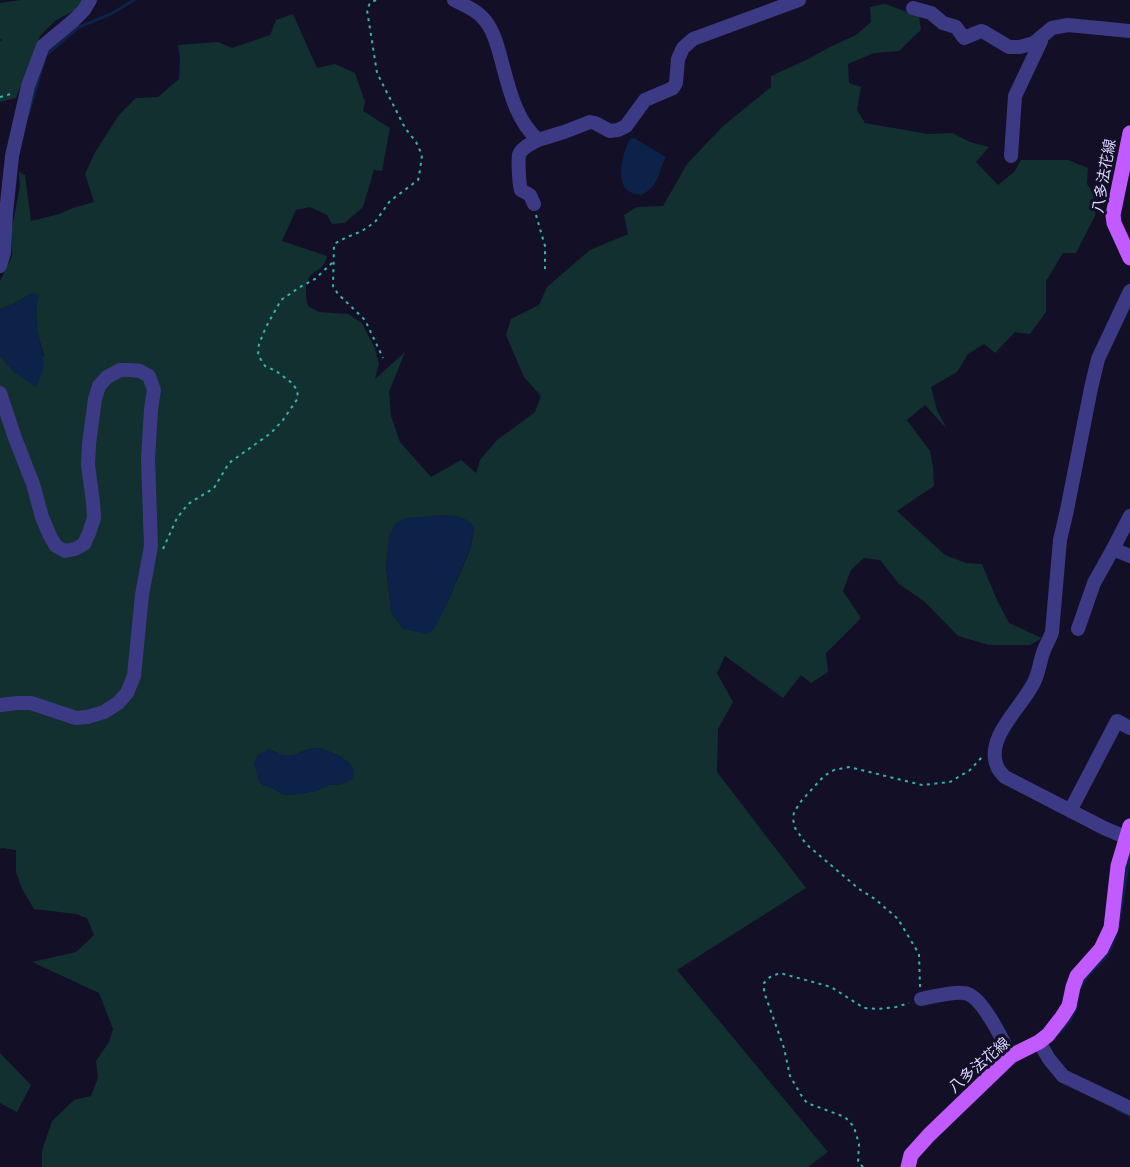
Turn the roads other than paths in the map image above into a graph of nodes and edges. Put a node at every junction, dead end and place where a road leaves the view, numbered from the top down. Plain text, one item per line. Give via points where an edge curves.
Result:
1 (90, 0) edge
2 (454, 0) edge
3 (799, 0) edge
4 (913, 8) dead end
5 (1130, 31) edge
6 (1040, 39) junction
7 (1129, 138) edge
8 (538, 140) junction
9 (1011, 156) dead end
10 (1126, 171) edge
11 (534, 204) road end
12 (1130, 258) edge
13 (0, 266) edge
14 (1130, 291) edge
15 (0, 393) edge
16 (1130, 516) edge
17 (1113, 549) junction
18 (1130, 556) edge
19 (1078, 629) dead end
20 (0, 705) edge
21 (1130, 728) edge
22 (1070, 811) junction
23 (1129, 830) edge
24 (921, 999) road end
25 (1039, 1042) junction
26 (1011, 1056) junction
27 (1130, 1108) edge
28 (908, 1167) edge

1 - 13 street via 73,21 43,46 28,86 12,156
2 - 8 street via 481,15 490,28 512,101
3 - 8 street via 693,39 678,59 673,88 645,100 627,126 610,131 590,122
4 - 6 street via 956,27 964,38 981,31 1009,47 1028,46
5 - 6 street via 1068,25 1052,28
6 - 9 street via 1015,96
7 - 10 main road, 八多法花線
8 - 11 street via 519,154 519,184
10 - 12 main road, 八多法花線 via 1113,215
14 - 22 street via 1098,359 1090,388 1060,540 1052,632 1034,682 996,741 994,757 1005,777
15 - 20 street via 50,537 65,551 84,544 94,518 88,455 99,386 120,370 131,370 149,376 154,390 148,459 151,546 134,676 127,693 104,712 87,717 76,718 31,703
16 - 17 street
17 - 18 street
17 - 19 street via 1094,583
21 - 22 street via 1116,721
22 - 23 street via 1104,828
23 - 25 main road, 八多法花線 via 1118,866 1111,928 1101,949 1077,976 1069,1006
24 - 26 street via 968,994 993,1022
25 - 26 main road, 八多法花線
25 - 27 street via 1063,1077
26 - 28 main road, 八多法花線 via 910,1155

